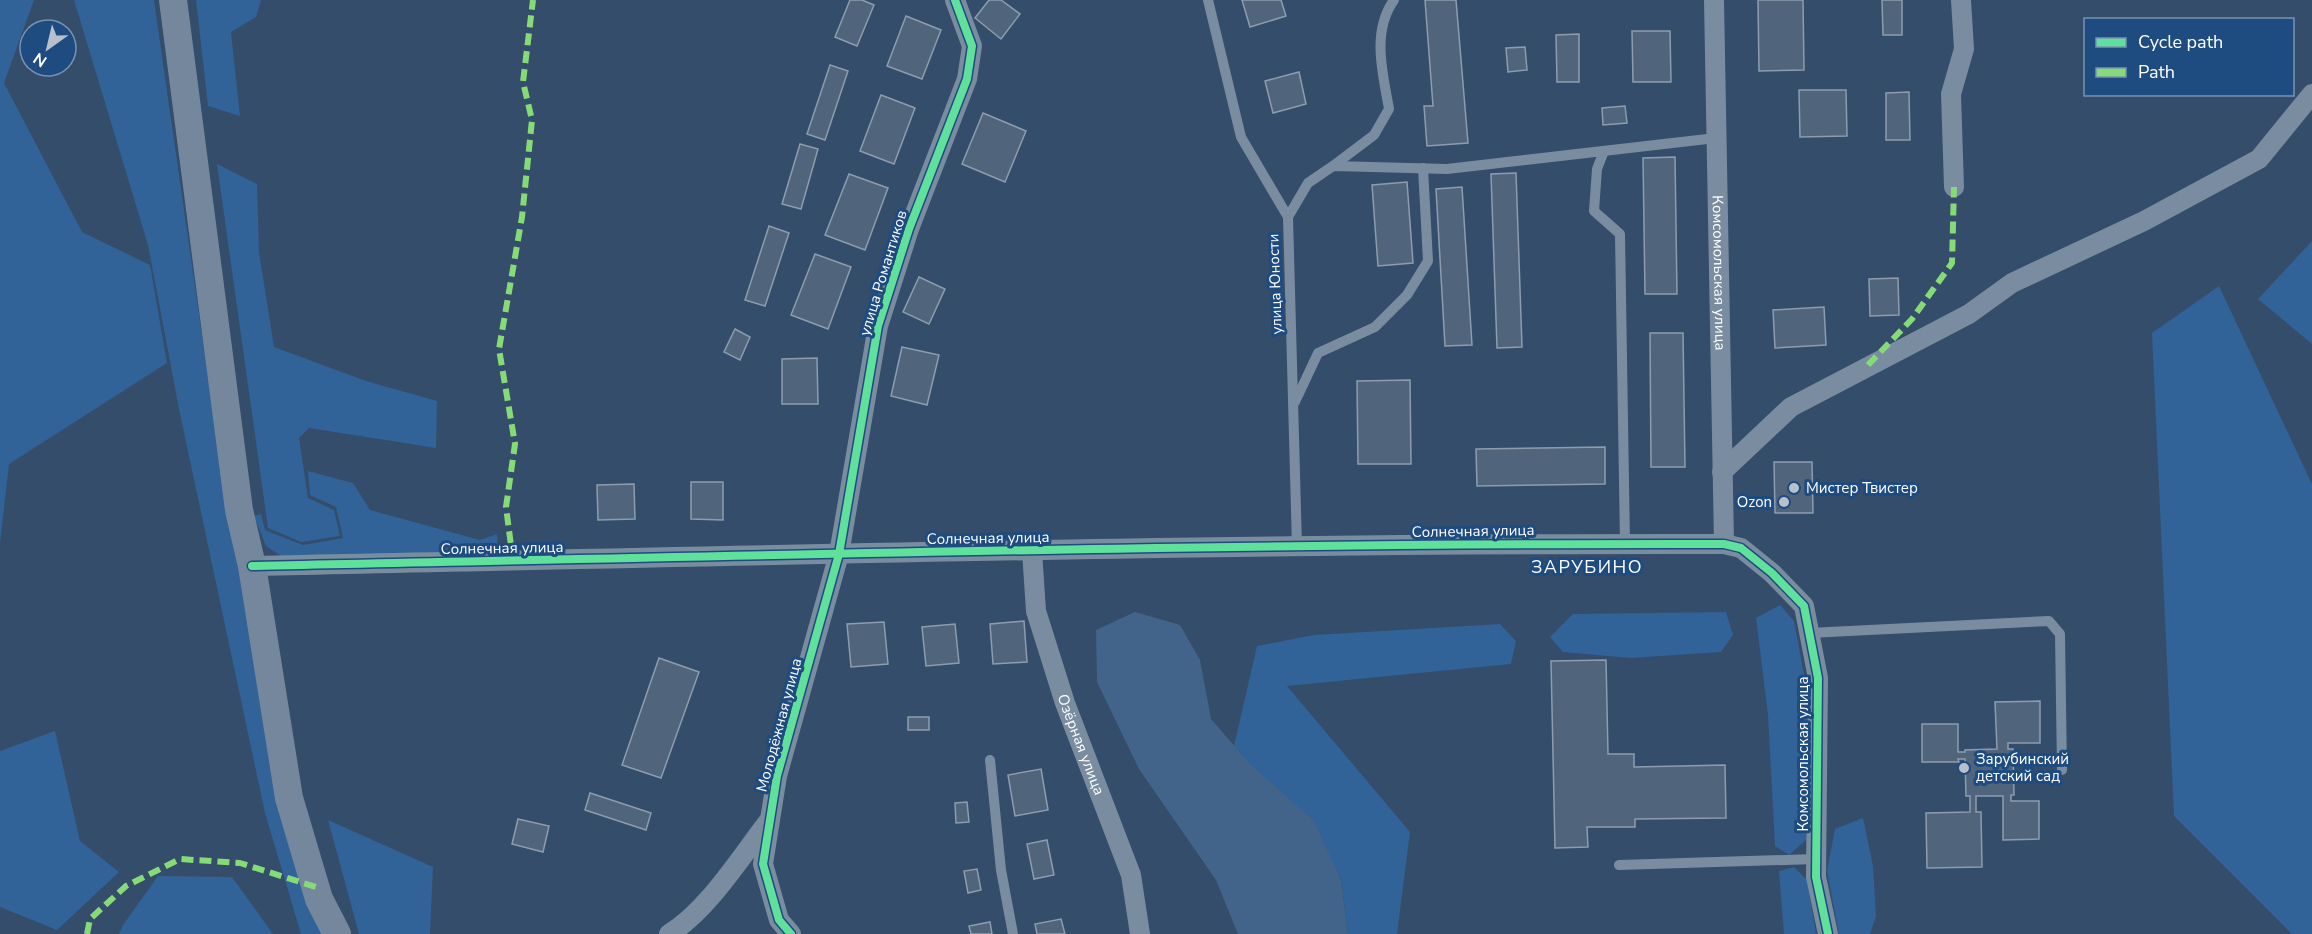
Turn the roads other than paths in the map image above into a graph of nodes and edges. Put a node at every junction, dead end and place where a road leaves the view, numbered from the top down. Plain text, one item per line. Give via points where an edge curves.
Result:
1 (173, 0) edge
2 (955, 0) edge
3 (1208, 0) edge
4 (1394, 0) edge
5 (1714, 0) edge
6 (1961, 0) edge
7 (2312, 94) edge
8 (1716, 138) junction
9 (1604, 151) junction
10 (1333, 166) junction
11 (1423, 168) junction
12 (1954, 187) dead end
13 (1288, 217) junction
14 (1293, 405) junction
15 (1722, 472) junction
16 (1625, 544) junction
17 (1724, 544) junction
18 (1297, 548) junction
19 (1032, 551) junction
20 (839, 554) junction
21 (252, 566) junction
22 (1809, 633) junction
23 (990, 760) dead end
24 (2061, 770) dead end
25 (770, 819) junction
26 (1816, 859) junction
27 (1619, 865) dead end
28 (337, 934) edge
29 (669, 934) edge
30 (791, 934) edge
31 (1013, 934) edge
32 (1140, 934) edge
33 (1828, 934) edge

1 - 21 main road via 238,498
2 - 20 street, улица Романтиков via 972,46 968,79 909,229 878,326
3 - 13 lane, улица Юности via 1241,137
4 - 10 lane via 1386,11 1379,54 1389,109 1374,135
5 - 8 street, Комсомольская улица
6 - 12 street via 1964,49 1952,94
7 - 15 street via 2259,159 2144,221 2012,283 1969,315 1791,407
8 - 9 lane
8 - 15 street, Комсомольская улица
9 - 11 lane via 1447,169
9 - 16 lane via 1597,169 1594,211 1620,234
10 - 11 lane
10 - 13 lane via 1308,183
11 - 14 lane via 1428,261 1407,295 1375,327 1318,353
13 - 14 lane, улица Юности
14 - 18 lane, улица Юности
15 - 17 street, Комсомольская улица
16 - 17 street, Солнечная улица
16 - 18 street, Солнечная улица
17 - 22 street, Комсомольская улица via 1742,548 1804,606
18 - 19 street, Солнечная улица
19 - 20 street, Солнечная улица
19 - 32 street, Озёрная улица via 1036,611 1065,703 1131,875
20 - 21 street, Солнечная улица
20 - 25 street, Молодёжная улица via 777,776
21 - 28 main road via 289,798 320,899
22 - 24 lane via 2049,621 2060,634
22 - 26 street, Комсомольская улица via 1818,678
23 - 31 lane via 1001,870
25 - 29 street via 699,910
25 - 30 street, Молодёжная улица via 763,864 778,920
26 - 27 lane
26 - 33 street, Комсомольская улица

